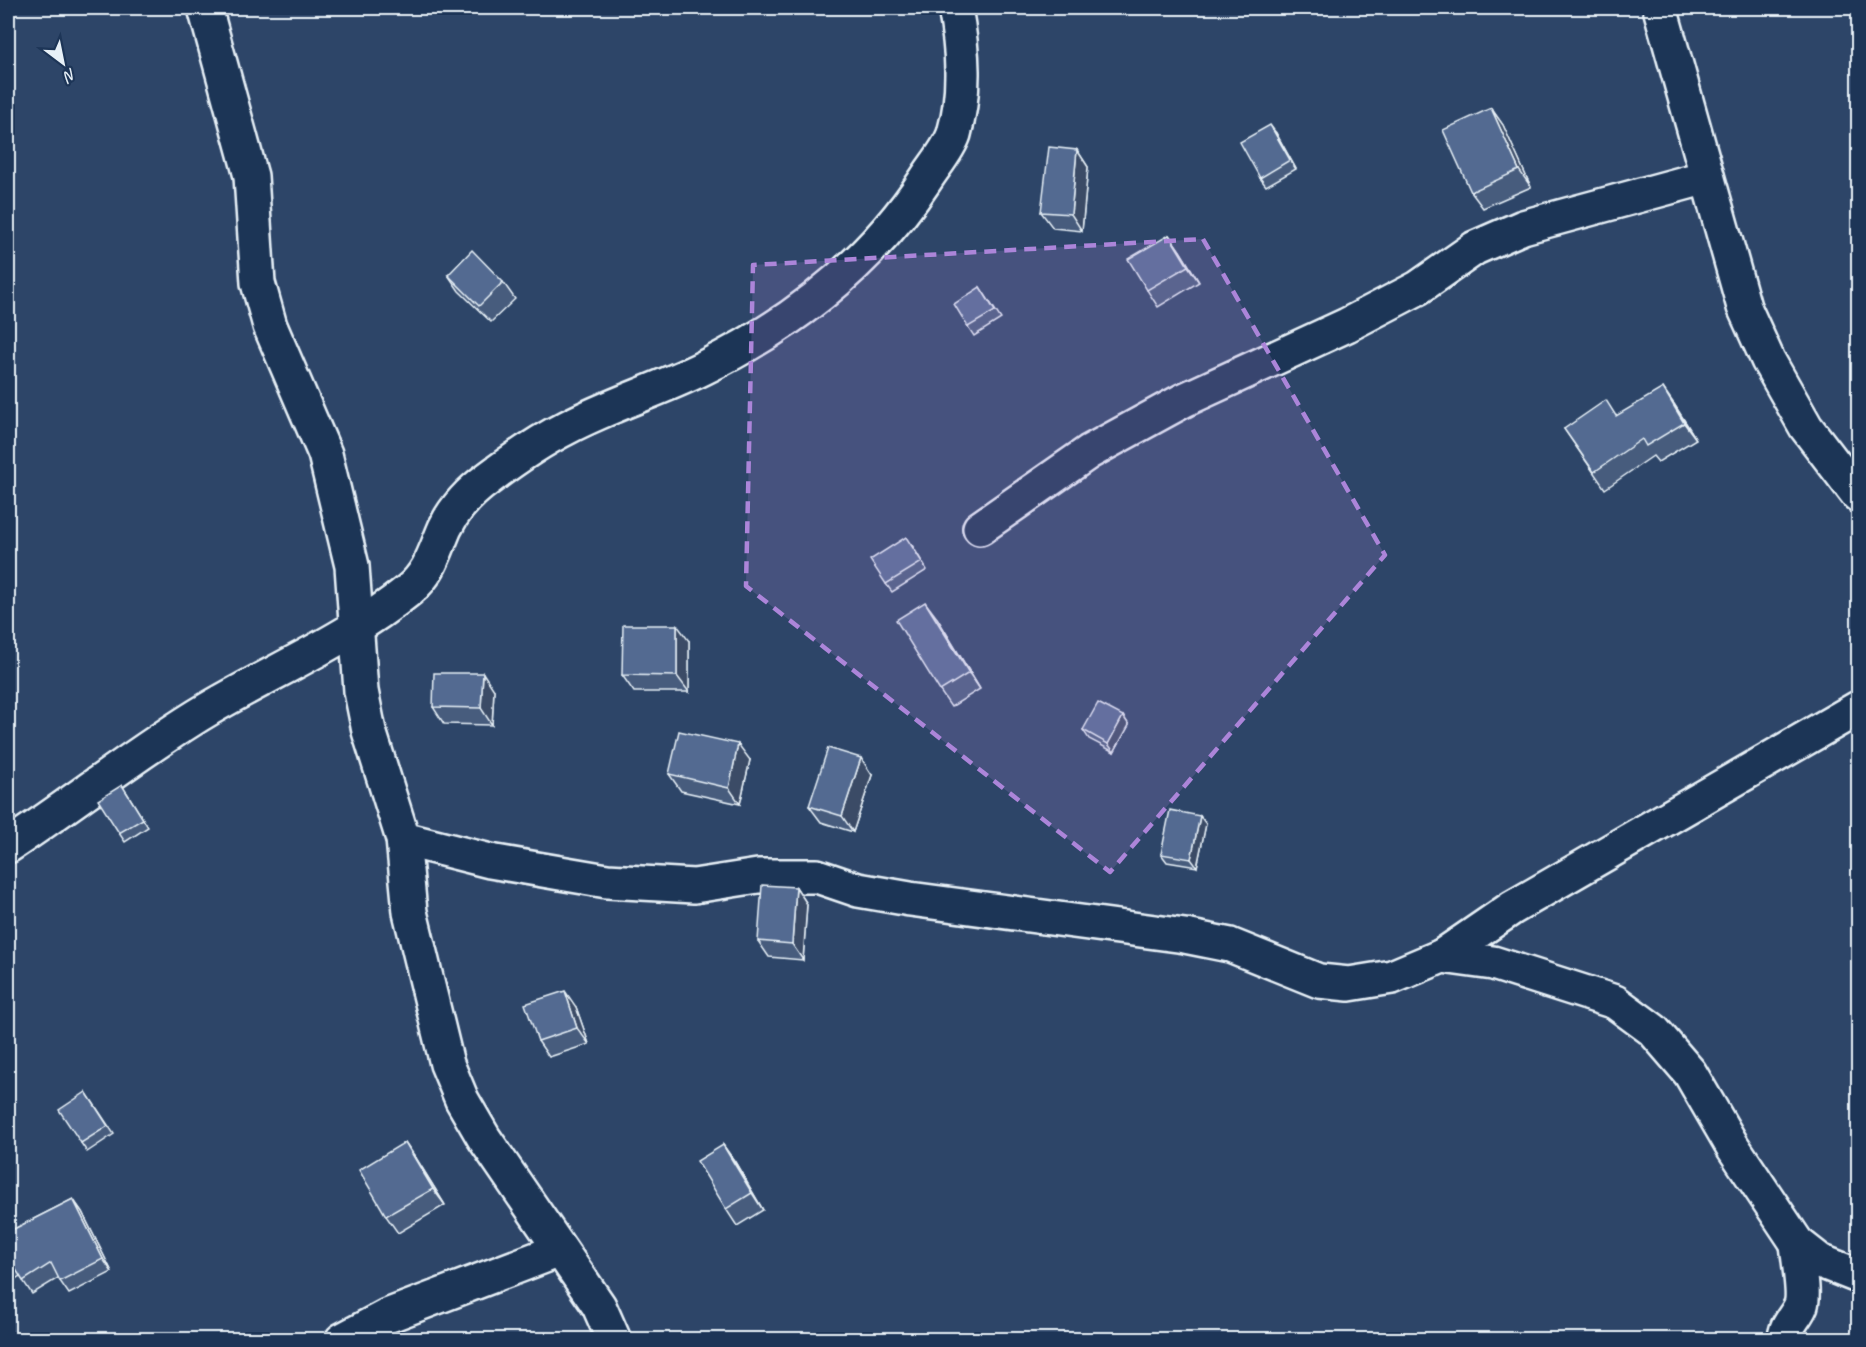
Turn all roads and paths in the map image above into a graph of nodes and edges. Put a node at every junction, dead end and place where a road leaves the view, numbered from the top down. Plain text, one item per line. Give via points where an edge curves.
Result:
1 (205, 8) edge
2 (955, 8) edge
3 (1660, 8) edge
4 (1707, 177) junction
5 (1858, 495) edge
6 (980, 528) dead end
7 (356, 630) junction
8 (1858, 708) edge
9 (403, 839) junction
10 (8, 846) edge
11 (1442, 956) junction
12 (1797, 1243) junction
13 (561, 1250) junction
14 (1858, 1276) edge
15 (342, 1340) edge
16 (614, 1340) edge
17 (1785, 1340) edge

1 - 7 street via 251,176 258,283 270,326 325,454 352,566
2 - 7 street via 962,46 962,101 953,138 909,204 866,256 815,300 749,342 704,368 567,427 485,480 458,505 425,573 412,588
3 - 4 street
4 - 5 street via 1744,307 1768,360 1806,427
4 - 6 street via 1523,227 1475,248 1418,288 1184,400 1089,452
7 - 9 street via 369,731
7 - 10 street via 206,711
8 - 11 street via 1512,908
9 - 11 street via 490,861 607,881 694,886 758,876 817,876 858,890 909,899 1230,945 1319,981 1349,984 1392,977
9 - 13 street via 410,912 447,1064 484,1138
11 - 12 street via 1493,963 1615,1002 1653,1030 1690,1073 1733,1147
12 - 14 street via 1820,1261
12 - 17 street via 1802,1294 1800,1306 1786,1327
13 - 15 street via 387,1316
13 - 16 street via 598,1306

